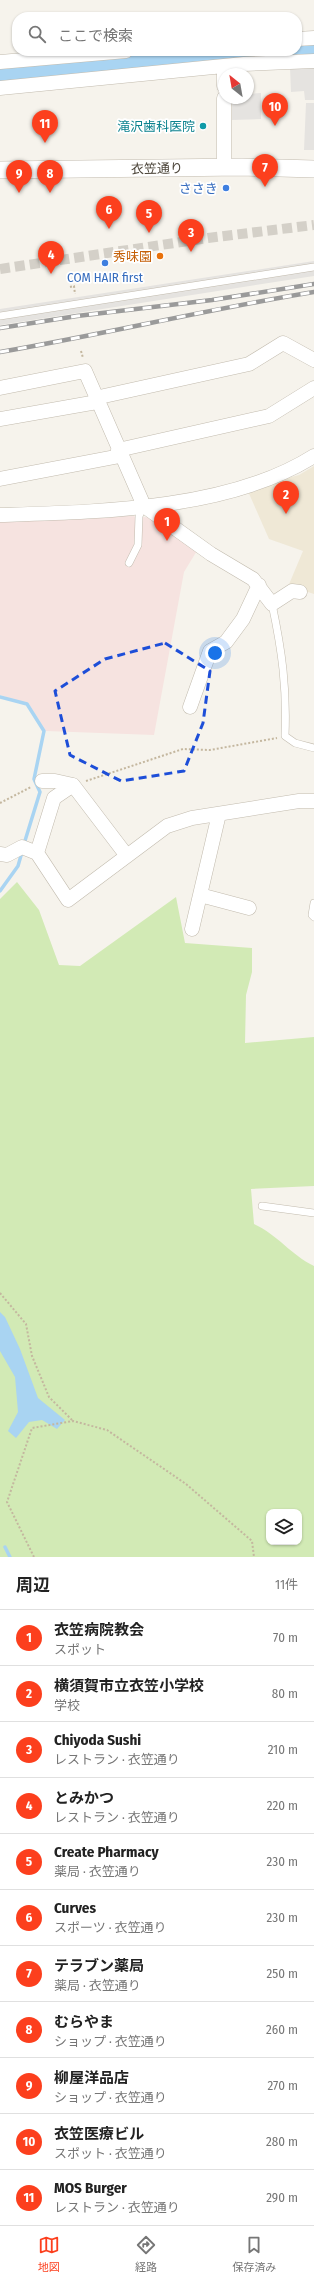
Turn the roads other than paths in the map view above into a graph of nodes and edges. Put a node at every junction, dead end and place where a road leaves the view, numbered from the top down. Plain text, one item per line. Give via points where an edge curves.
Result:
1 (314, 38) edge
2 (302, 39) edge
3 (69, 56) edge
4 (314, 61) edge
5 (0, 62) edge
6 (224, 66) joint
7 (0, 88) edge
8 (224, 104) edge
9 (224, 168) junction
10 (314, 169) edge
11 (0, 170) edge
12 (314, 267) edge
13 (0, 316) edge
14 (314, 360) edge
15 (0, 388) edge
16 (314, 388) edge
17 (96, 400) junction
18 (0, 419) edge
19 (119, 453) junction
20 (314, 456) edge
21 (0, 479) edge
22 (144, 506) junction
23 (0, 515) edge
24 (129, 563) dead end
25 (259, 585) junction
26 (300, 592) dead end
27 (272, 604) junction
28 (190, 707) dead end
29 (314, 748) edge
30 (42, 781) road end
31 (73, 785) junction
32 (314, 801) edge
33 (219, 814) junction
34 (37, 853) junction
35 (0, 854) edge
36 (127, 856) junction
37 (200, 895) junction
38 (314, 903) edge
39 (250, 908) dead end
40 (314, 917) edge
41 (192, 928) dead end
42 (262, 1206) dead end
43 (314, 1213) edge

1 - 2 street
3 - 5 street
4 - 6 street
6 - 7 street
8 - 9 street
9 - 10 street, 衣笠通り
9 - 11 street, 衣笠通り
12 - 13 lane
14 - 17 street via 283,343 249,364
15 - 17 street via 85,371
16 - 19 street via 269,416
17 - 18 street
17 - 19 street
19 - 21 street
19 - 22 street
20 - 22 street via 293,468 216,495
22 - 23 street via 115,511
22 - 24 lane via 139,516 138,545
22 - 25 street
25 - 27 street
25 - 28 street via 242,619 226,642 210,651
26 - 27 street via 292,591
27 - 29 lane via 284,669 285,736 295,743
30 - 31 street
31 - 34 street via 54,798
31 - 36 street
32 - 33 street via 299,801
33 - 36 street via 192,818 167,826
33 - 37 street
34 - 35 street via 22,847 7,855
34 - 36 street via 68,900
37 - 39 street
37 - 41 street
38 - 40 lane
42 - 43 lane

